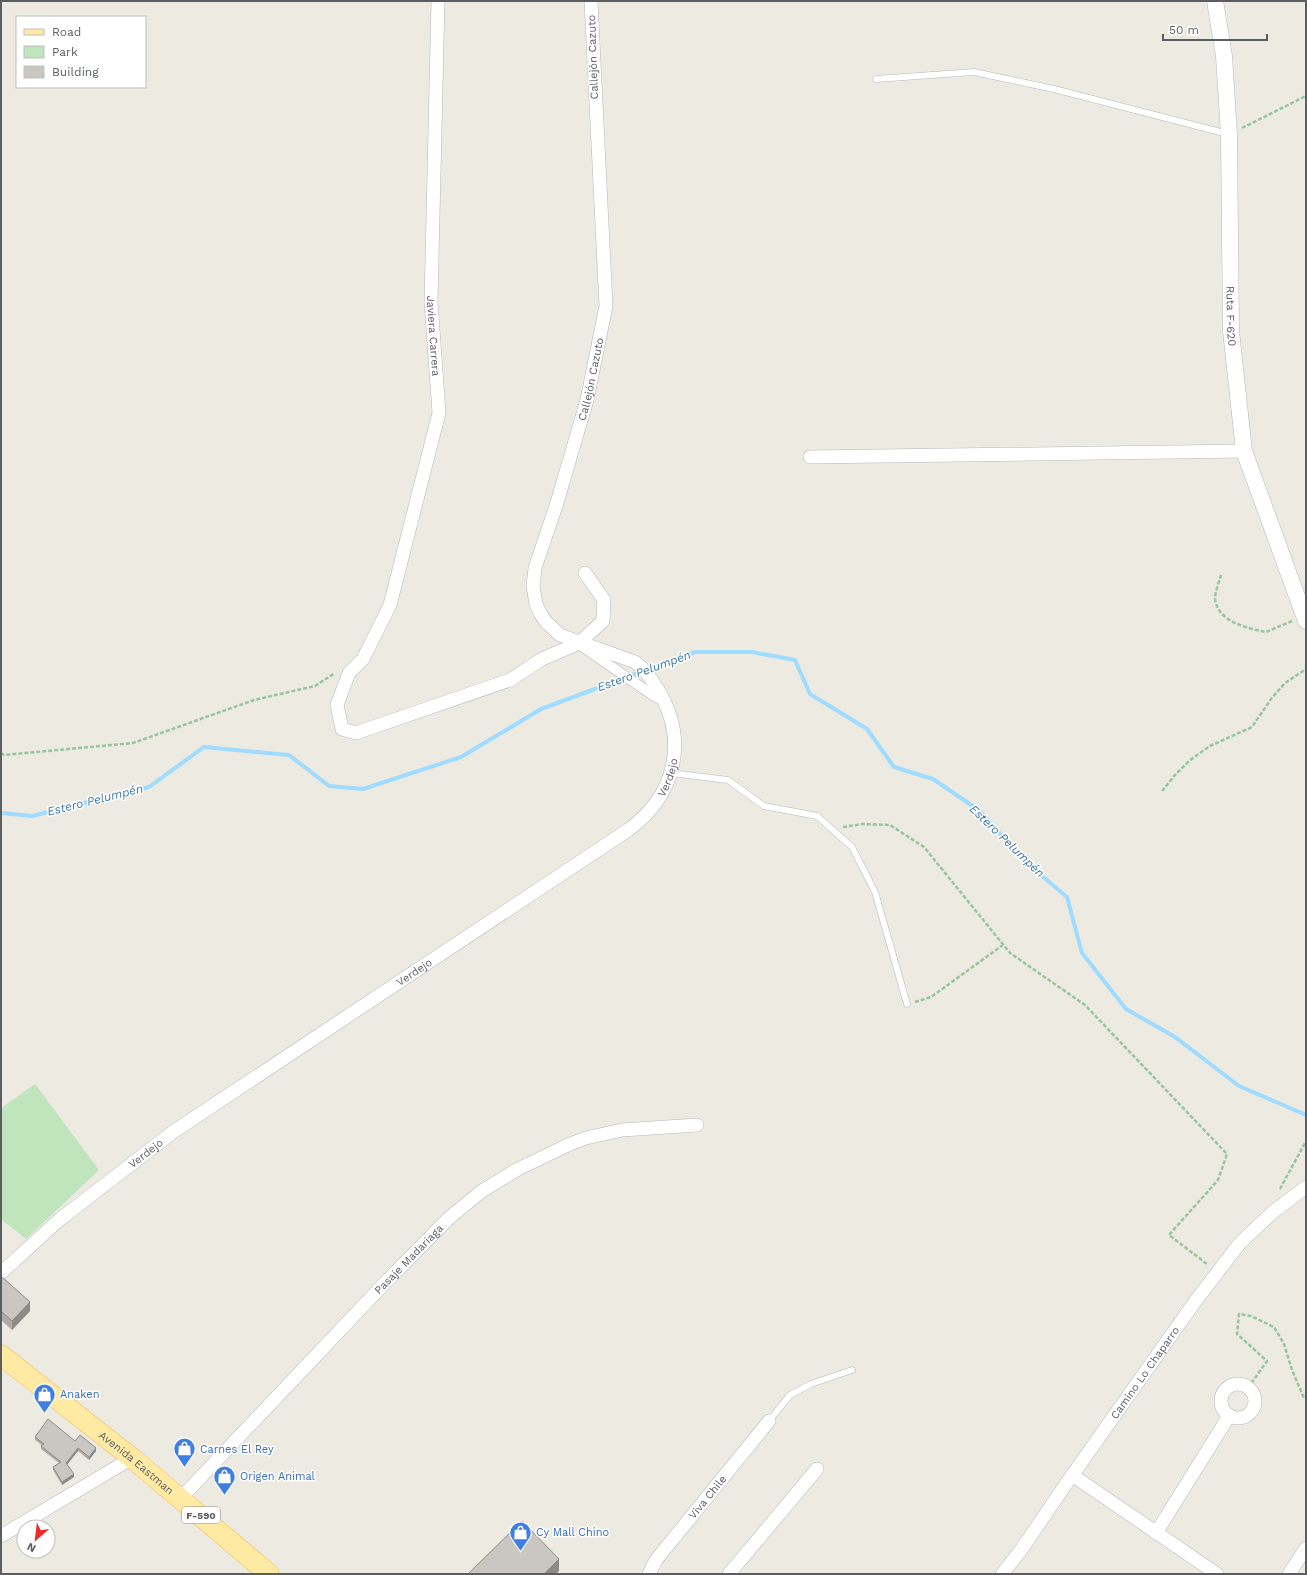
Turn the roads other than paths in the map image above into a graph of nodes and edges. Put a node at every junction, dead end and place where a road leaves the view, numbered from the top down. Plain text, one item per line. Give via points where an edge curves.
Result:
1 (438, 1) edge
2 (591, 1) edge
3 (1215, 1) edge
4 (876, 79) dead end
5 (1229, 135) junction
6 (1244, 451) junction
7 (810, 457) dead end
8 (585, 573) dead end
9 (1305, 618) edge
10 (578, 643) junction
11 (671, 773) junction
12 (907, 1004) road end
13 (697, 1125) dead end
14 (1306, 1186) edge
15 (1, 1273) edge
16 (1, 1355) edge
17 (852, 1370) dead end
18 (1229, 1416) junction
19 (768, 1421) joint
20 (132, 1458) junction
21 (817, 1470) dead end
22 (1072, 1475) junction
23 (181, 1498) junction
24 (1156, 1533) junction
25 (1, 1536) edge
26 (1306, 1548) edge
27 (270, 1574) edge
28 (649, 1574) edge
29 (729, 1574) edge
30 (1002, 1574) edge
31 (1217, 1574) edge
32 (1289, 1574) edge

1 - 10 street, Javiera Carrera via 431,302 439,413 390,605 363,658 349,673 337,705 342,729 356,733 510,680 542,659
2 - 10 street, Callejón Cazuto via 606,306 587,400 535,568 533,586 536,604 546,622 560,635
3 - 5 street, Ruta F-620 via 1224,56
4 - 5 lane via 974,72 1054,89
5 - 6 street, Ruta F-620 via 1232,331
6 - 7 street
6 - 9 street, Ruta F-620
8 - 10 street via 604,600 602,621
10 - 11 street, Verdejo via 635,662 645,670 665,701 674,741
11 - 12 lane via 728,780 764,806 817,816 852,847 875,892
11 - 15 street, Verdejo via 657,802 639,822 173,1132 59,1220
13 - 23 street, Pasaje Madariaga via 622,1130 586,1138 518,1169 482,1191 449,1218 381,1287
14 - 22 street, Camino Lo Chaparro via 1240,1243
16 - 20 main road, Avenida Eastman / F-590
17 - 19 lane via 811,1384 790,1395
18 - 18 street via 1220,1402 1224,1392 1232,1385 1243,1385 1248,1388 1255,1403 1250,1413 1240,1418
18 - 24 street
19 - 28 street, Viva Chile via 656,1560
20 - 23 main road, Avenida Eastman / F-590
20 - 25 street
21 - 29 street
22 - 24 street
22 - 30 street, Camino Lo Chaparro
23 - 27 main road, Avenida Eastman / F-590
24 - 31 street
26 - 32 street

